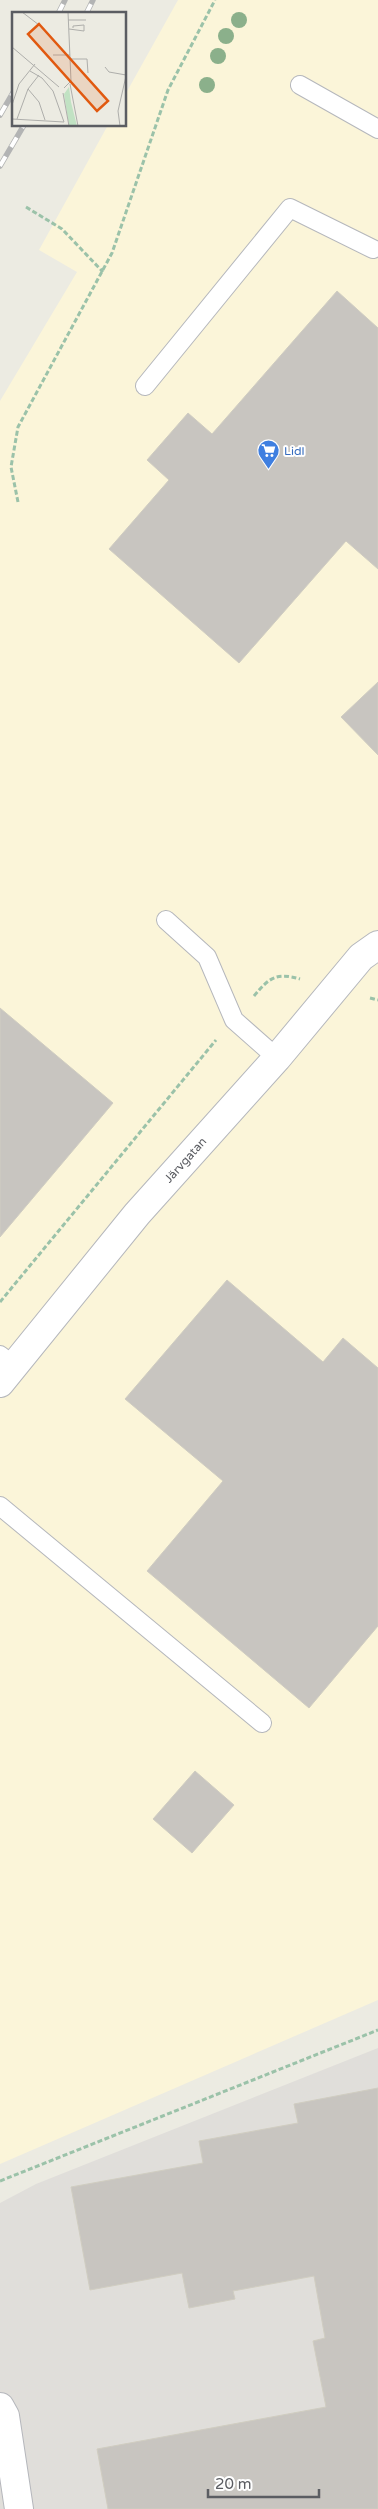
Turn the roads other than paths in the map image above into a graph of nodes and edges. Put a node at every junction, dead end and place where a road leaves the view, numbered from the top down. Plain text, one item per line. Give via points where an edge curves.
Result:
1 (300, 85) dead end
2 (378, 129) edge
3 (373, 249) dead end
4 (145, 386) dead end
5 (166, 920) dead end
6 (378, 945) edge
7 (277, 1058) junction
8 (5, 1368) edge
9 (0, 1506) edge
10 (262, 1723) dead end
11 (0, 2407) edge
12 (19, 2509) edge

1 - 2 lane
3 - 4 lane via 290,208
5 - 7 lane via 207,957 234,1020
6 - 7 street, Järvgatan via 361,957
7 - 8 street, Järvgatan
9 - 10 lane
11 - 12 street

